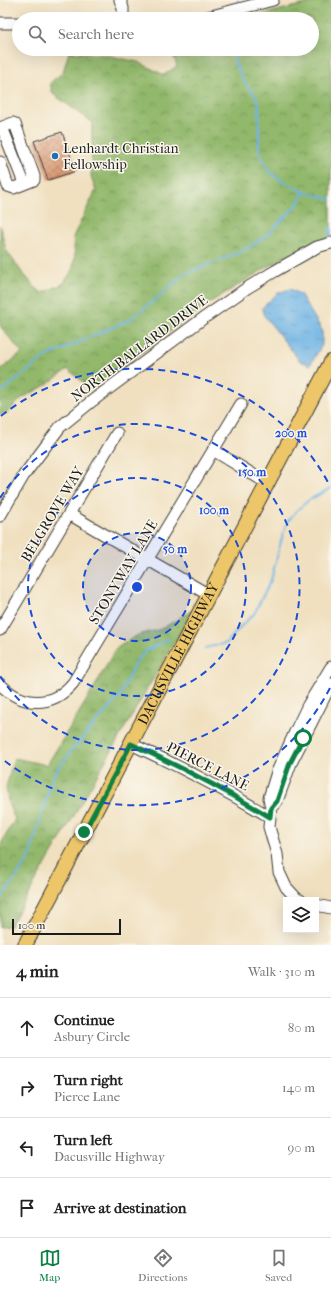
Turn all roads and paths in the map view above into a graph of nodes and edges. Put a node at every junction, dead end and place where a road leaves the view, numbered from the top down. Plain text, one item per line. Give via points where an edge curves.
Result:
1 (120, 0) edge
2 (273, 0) edge
3 (123, 12) edge
4 (230, 12) edge
5 (0, 23) edge
6 (12, 23) edge
7 (1, 128) edge
8 (0, 162) edge
9 (331, 243) edge
10 (331, 362) edge
11 (241, 404) dead end
12 (117, 433) dead end
13 (213, 450) junction
14 (267, 483) junction
15 (69, 514) junction
16 (0, 516) edge
17 (148, 560) junction
18 (209, 595) junction
19 (0, 630) edge
20 (331, 667) edge
21 (0, 684) edge
22 (331, 684) edge
23 (313, 707) junction
24 (131, 744) junction
25 (271, 812) junction
26 (295, 897) edge
27 (319, 906) edge
28 (331, 908) edge
29 (24, 945) edge

1 - 3 street
2 - 4 street
5 - 6 street
7 - 8 street via 15,124 34,180 14,188 8,186
9 - 16 street, NORTH BALLARD DRIVE via 317,247 230,300 60,427 24,475
10 - 14 main road, DACUSVILLE HIGHWAY
11 - 13 street, STONYWAY LANE
12 - 15 street, BELGROVE WAY
13 - 14 street
13 - 17 street, STONYWAY LANE
14 - 18 main road, DACUSVILLE HIGHWAY
15 - 17 street
15 - 19 street, BELGROVE WAY
17 - 18 street
17 - 21 street, STONYWAY LANE via 73,683 62,694 41,702 24,700
18 - 24 main road, DACUSVILLE HIGHWAY
20 - 23 street
22 - 23 street
23 - 25 street via 268,798
24 - 25 street, PIERCE LANE
24 - 29 main road, DACUSVILLE HIGHWAY
25 - 26 street via 269,827 279,872 286,887
27 - 28 street

